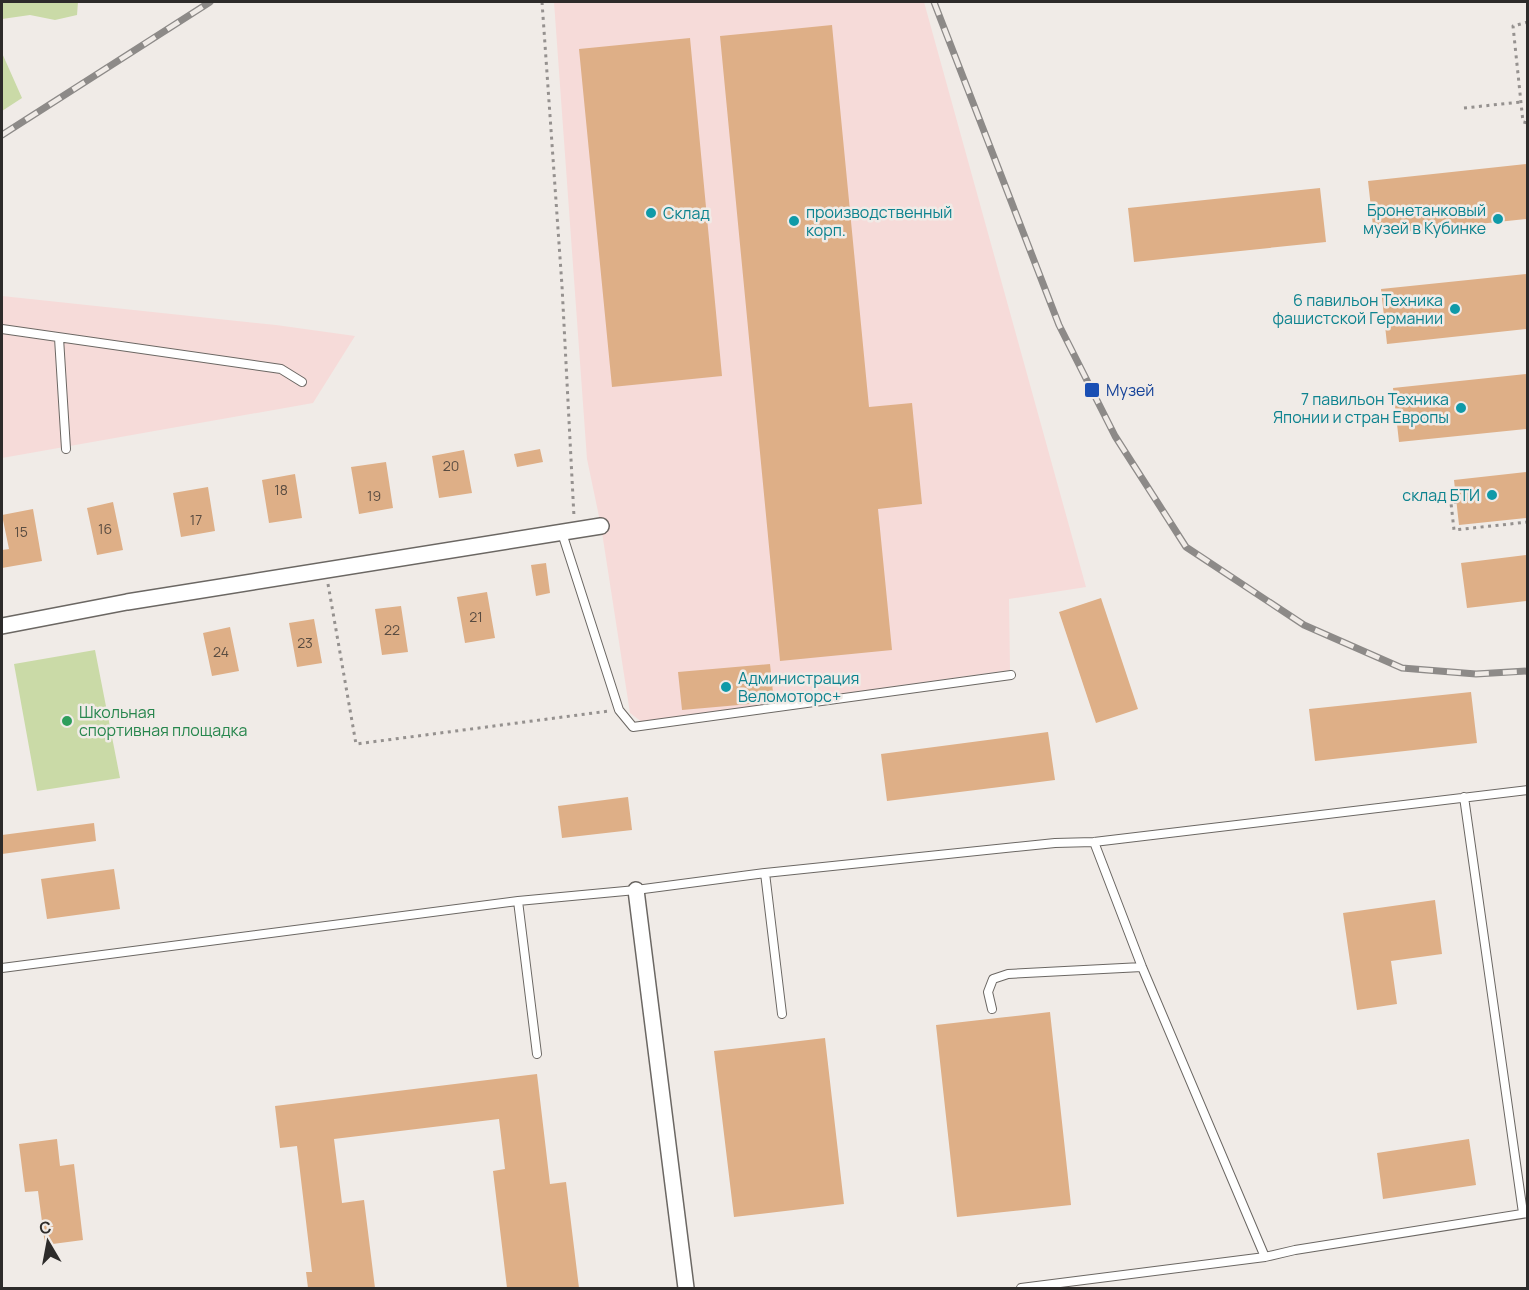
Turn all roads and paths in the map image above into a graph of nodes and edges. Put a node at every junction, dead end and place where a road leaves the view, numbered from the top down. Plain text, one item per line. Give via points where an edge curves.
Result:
1 (542, 2) edge
2 (1527, 22) edge
3 (1521, 102) junction
4 (1464, 108) dead end
5 (1527, 123) edge
6 (2, 329) edge
7 (59, 338) junction
8 (302, 382) dead end
9 (66, 449) dead end
10 (1457, 502) dead end
11 (1527, 522) edge
12 (601, 526) dead end
13 (568, 532) junction
14 (326, 570) junction
15 (2, 626) edge
16 (1011, 675) dead end
17 (619, 710) junction
18 (1527, 790) edge
19 (1464, 797) junction
20 (1094, 842) junction
21 (765, 873) junction
22 (636, 890) junction
23 (518, 901) junction
24 (1142, 967) junction
25 (2, 968) edge
26 (992, 1009) dead end
27 (782, 1014) dead end
28 (537, 1054) dead end
29 (1525, 1213) edge
30 (1265, 1257) junction
31 (686, 1288) edge
32 (1021, 1288) edge

1 - 13 path via 562,286
2 - 3 path via 1512,26
3 - 4 path
3 - 5 path via 1523,122
6 - 7 lane
7 - 8 lane via 280,369
7 - 9 lane
10 - 11 path via 1451,502 1454,530
12 - 13 street
13 - 14 street
13 - 17 lane
14 - 15 street
14 - 17 path via 356,744
16 - 17 lane via 633,727
18 - 19 lane
19 - 20 lane
19 - 29 lane
20 - 21 lane
20 - 24 lane
21 - 22 lane
21 - 27 lane
22 - 23 lane
22 - 31 street
23 - 25 lane
23 - 28 lane
24 - 26 lane via 993,978 988,992
24 - 30 lane
29 - 30 lane
30 - 32 lane

